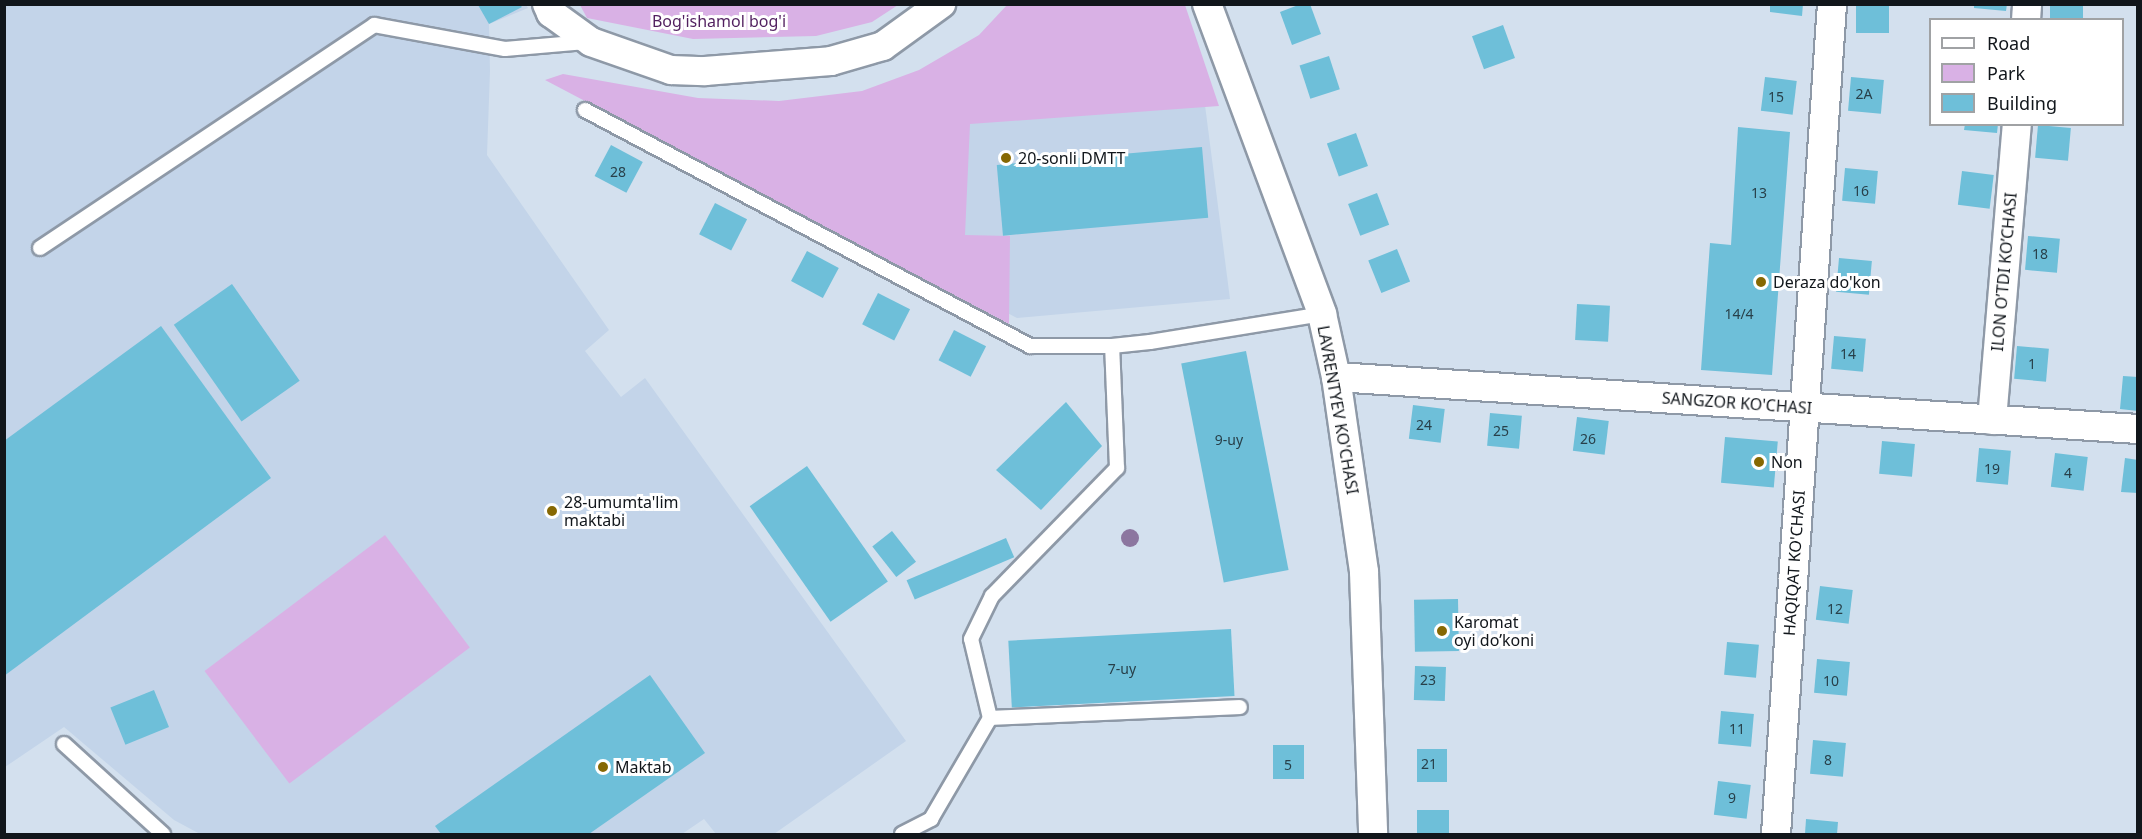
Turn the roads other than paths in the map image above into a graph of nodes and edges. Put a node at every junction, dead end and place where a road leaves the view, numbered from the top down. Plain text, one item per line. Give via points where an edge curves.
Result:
1 (548, 4) edge
2 (941, 4) edge
3 (1207, 4) edge
4 (1832, 4) edge
5 (591, 42) junction
6 (585, 110) dead end
7 (2017, 126) edge
8 (40, 248) dead end
9 (1322, 314) junction
10 (1112, 346) junction
11 (1336, 377) junction
12 (1805, 407) junction
13 (1992, 420) junction
14 (2138, 429) edge
15 (1240, 707) dead end
16 (990, 718) junction
17 (64, 744) dead end
18 (163, 834) edge
19 (902, 834) edge
20 (1373, 834) edge
21 (1776, 834) edge

1 - 5 street via 551,13
2 - 5 street via 883,46 831,61 671,70
3 - 9 street, LAVRENTYEV KO'CHASI
4 - 12 street, HAQIQAT KO'CHASI
5 - 8 lane via 505,49 374,25
6 - 10 lane via 1030,346
7 - 13 street, ILON O’TDI KO’CHASI
9 - 10 lane
9 - 11 street, LAVRENTYEV KO'CHASI
10 - 16 lane via 1117,468 992,596 971,639
11 - 12 street, SANGZOR KO'CHASI
11 - 20 street, LAVRENTYEV KO'CHASI via 1364,572
12 - 13 street, SANGZOR KO'CHASI
12 - 21 street, HAQIQAT KO'CHASI
13 - 14 street, SANGZOR KO'CHASI
15 - 16 lane
16 - 19 lane via 931,819
17 - 18 lane

